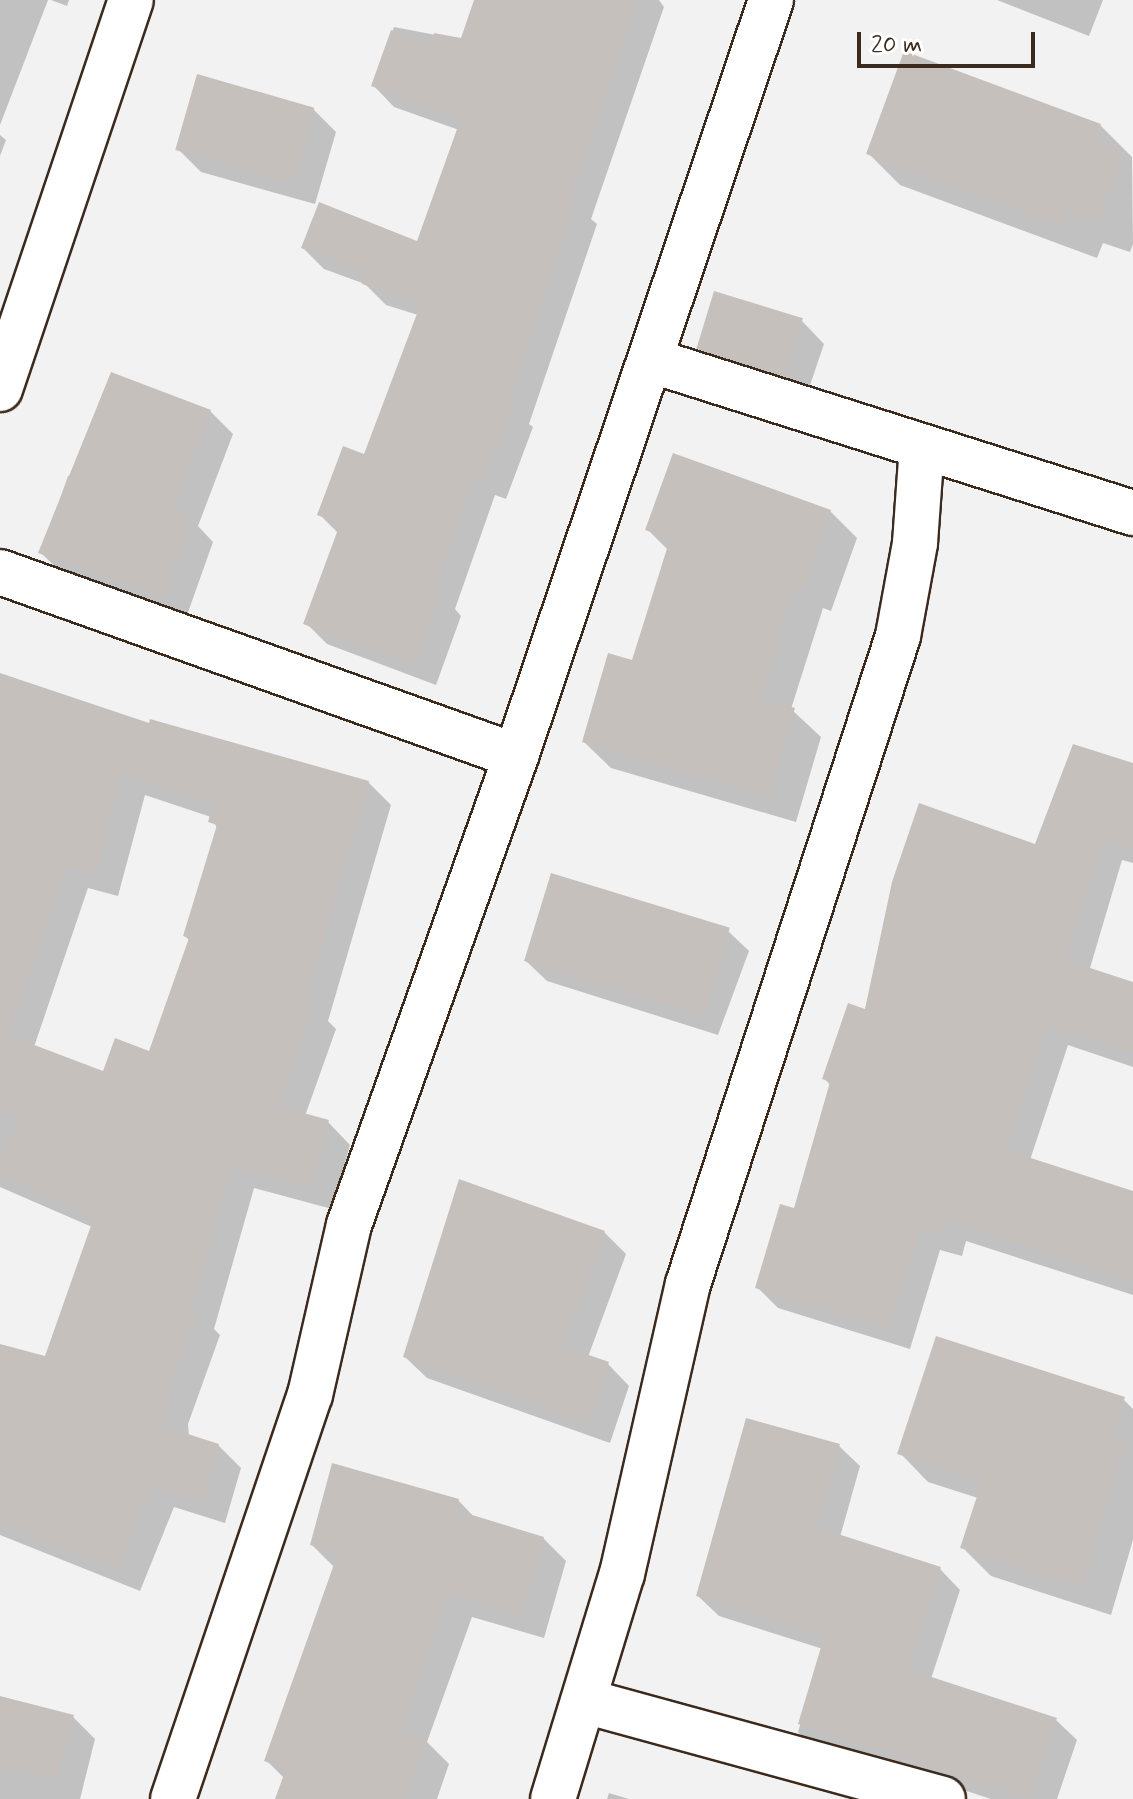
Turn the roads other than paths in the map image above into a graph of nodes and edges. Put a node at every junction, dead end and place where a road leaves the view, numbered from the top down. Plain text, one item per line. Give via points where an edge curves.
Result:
1 (131, 0) edge
2 (771, 0) edge
3 (650, 360) junction
4 (0, 389) edge
5 (922, 446) junction
6 (1133, 513) edge
7 (0, 572) edge
8 (516, 756) junction
9 (585, 1701) junction
10 (173, 1799) edge
11 (553, 1799) edge
12 (943, 1799) edge

1 - 4 street
2 - 3 street
3 - 5 street
3 - 8 street
5 - 6 street
5 - 9 street via 915,543 898,636 688,1284 622,1574
7 - 8 street
8 - 10 street via 349,1225 310,1395
9 - 11 street
9 - 12 street

